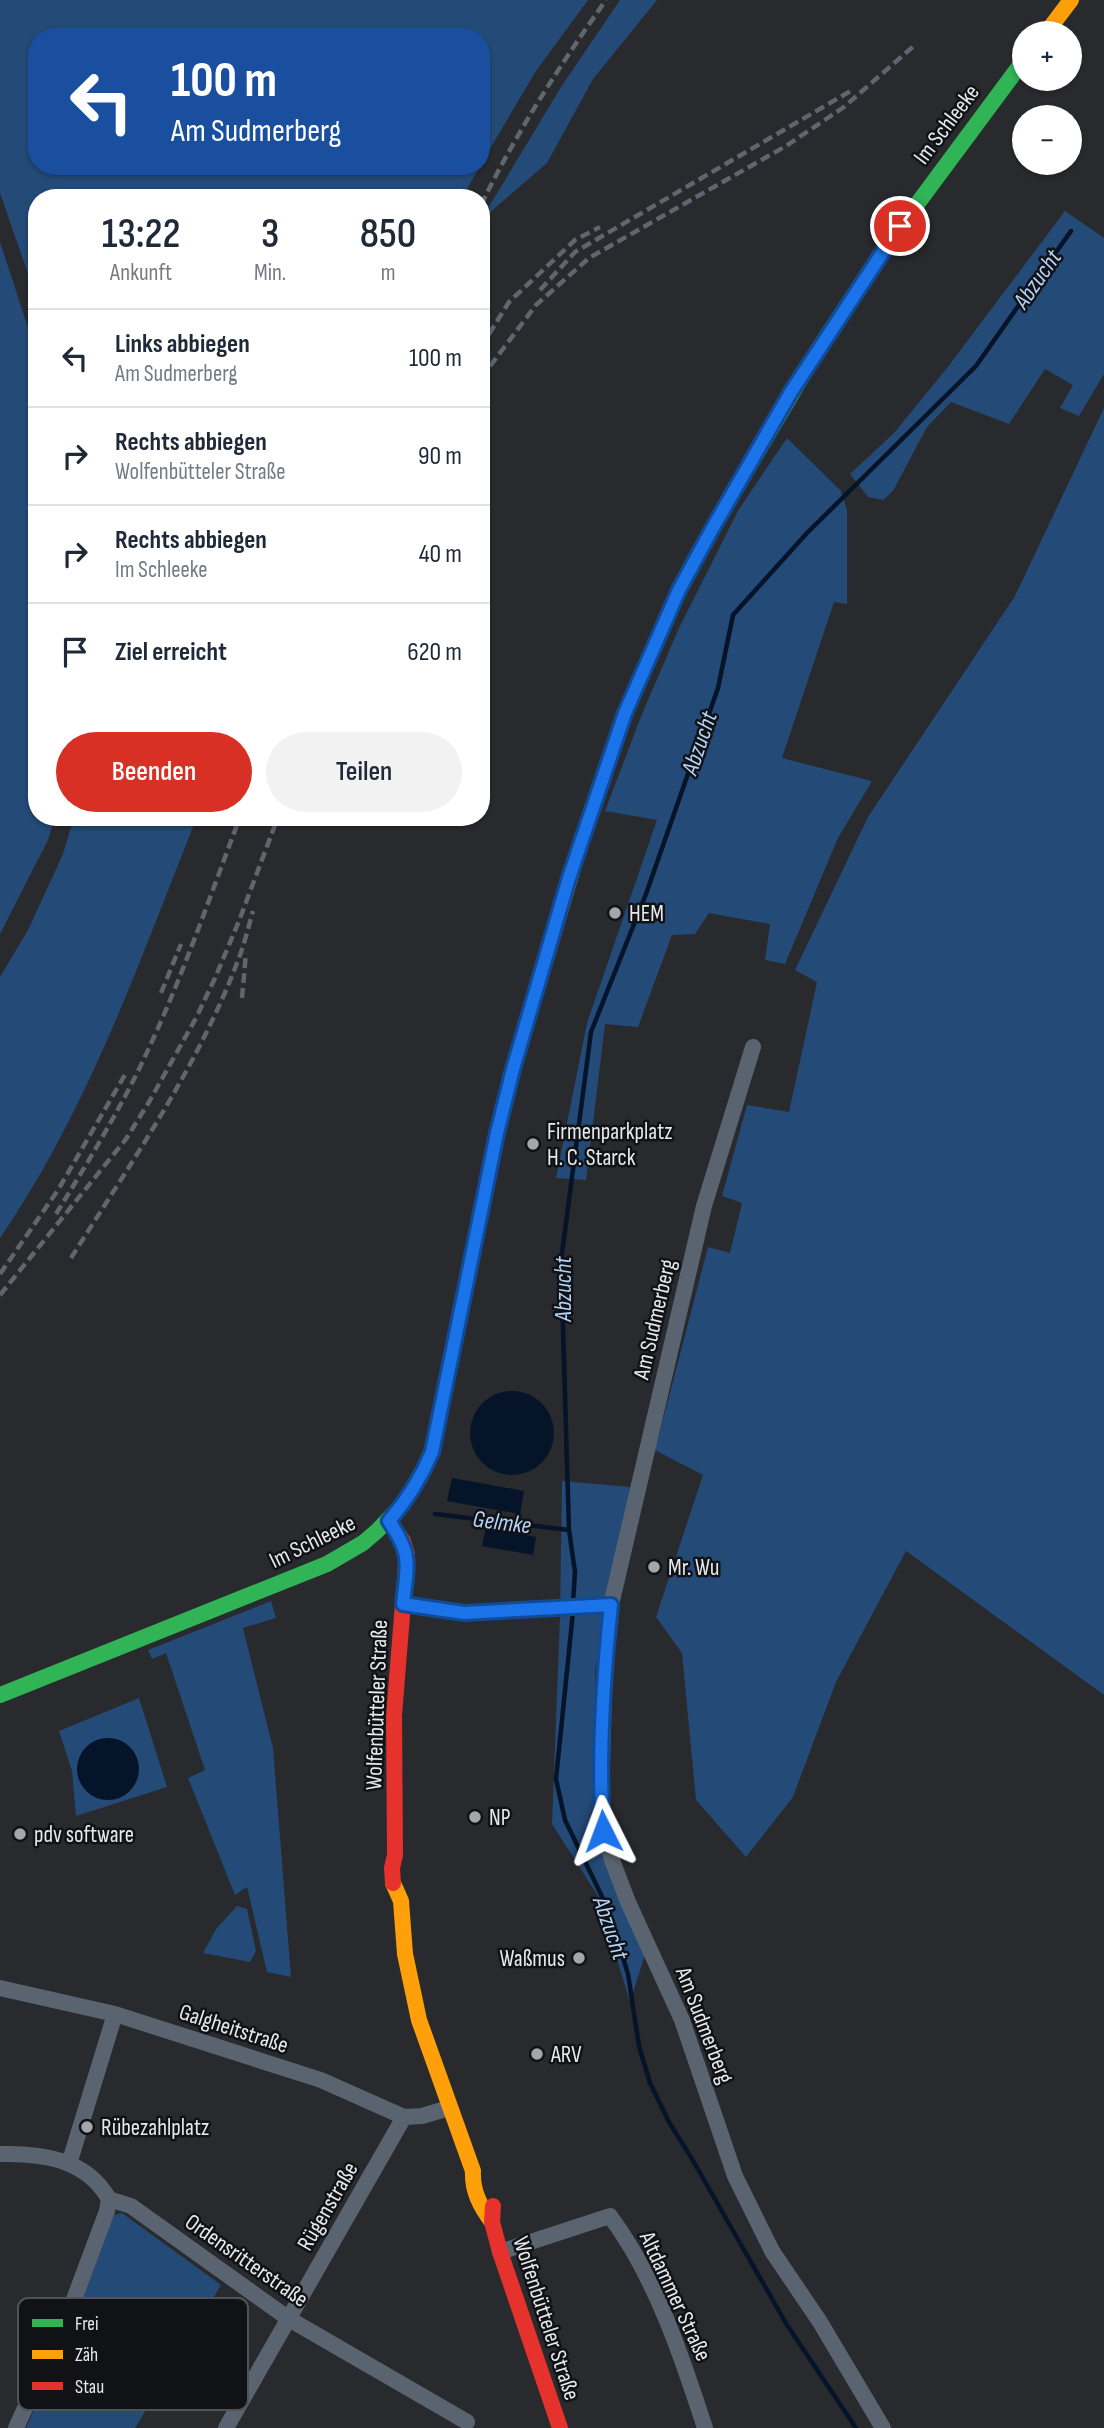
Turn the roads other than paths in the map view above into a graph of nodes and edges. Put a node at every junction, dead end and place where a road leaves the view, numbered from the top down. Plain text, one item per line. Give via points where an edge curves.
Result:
1 (1071, 0) edge
2 (1055, 21) edge
3 (1012, 76) edge
4 (753, 1047) dead end
5 (389, 1521) junction
6 (403, 1604) junction
7 (611, 1605) junction
8 (0, 1695) edge
9 (0, 1988) edge
10 (115, 2014) junction
11 (449, 2108) junction
12 (404, 2117) junction
13 (0, 2154) edge
14 (69, 2164) junction
15 (108, 2199) junction
16 (500, 2252) junction
17 (75, 2298) edge
18 (289, 2319) junction
19 (248, 2390) edge
20 (24, 2410) edge
21 (236, 2410) edge
22 (467, 2422) dead end
23 (16, 2428) edge
24 (226, 2428) edge
25 (560, 2428) edge
26 (705, 2428) edge
27 (883, 2428) edge

1 - 2 main road
3 - 5 main road, Im Schleeke via 886,246 817,351 711,531 652,649 589,820 513,1069 432,1452 414,1489
4 - 7 street, Am Sudmerberg via 704,1206
5 - 6 main road, Wolfenbütteler Straße via 407,1554
5 - 8 main road, Im Schleeke via 365,1542 327,1564
6 - 7 street via 464,1613
6 - 11 main road, Wolfenbütteler Straße via 394,1715 393,1884 401,1901 405,1954 419,2020
7 - 27 street, Am Sudmerberg via 601,1798 603,1831 612,1860 682,2020 735,2176 772,2251
9 - 10 street, Galgheitstraße
10 - 12 street, Galgheitstraße via 321,2080
10 - 14 street
11 - 12 street
11 - 16 main road, Wolfenbütteler Straße via 473,2171 472,2184 481,2209 492,2222
12 - 18 street, Rügenstraße
13 - 14 street, Ordensritterstraße via 33,2153
14 - 15 street, Ordensritterstraße via 99,2182
15 - 17 street
15 - 18 street, Ordensritterstraße via 131,2206
16 - 25 main road, Wolfenbütteler Straße
16 - 26 street, Altdammer Straße via 610,2216 642,2263
18 - 19 street, Rügenstraße
18 - 22 street, Ordensritterstraße
20 - 23 street
21 - 24 street, Rügenstraße

